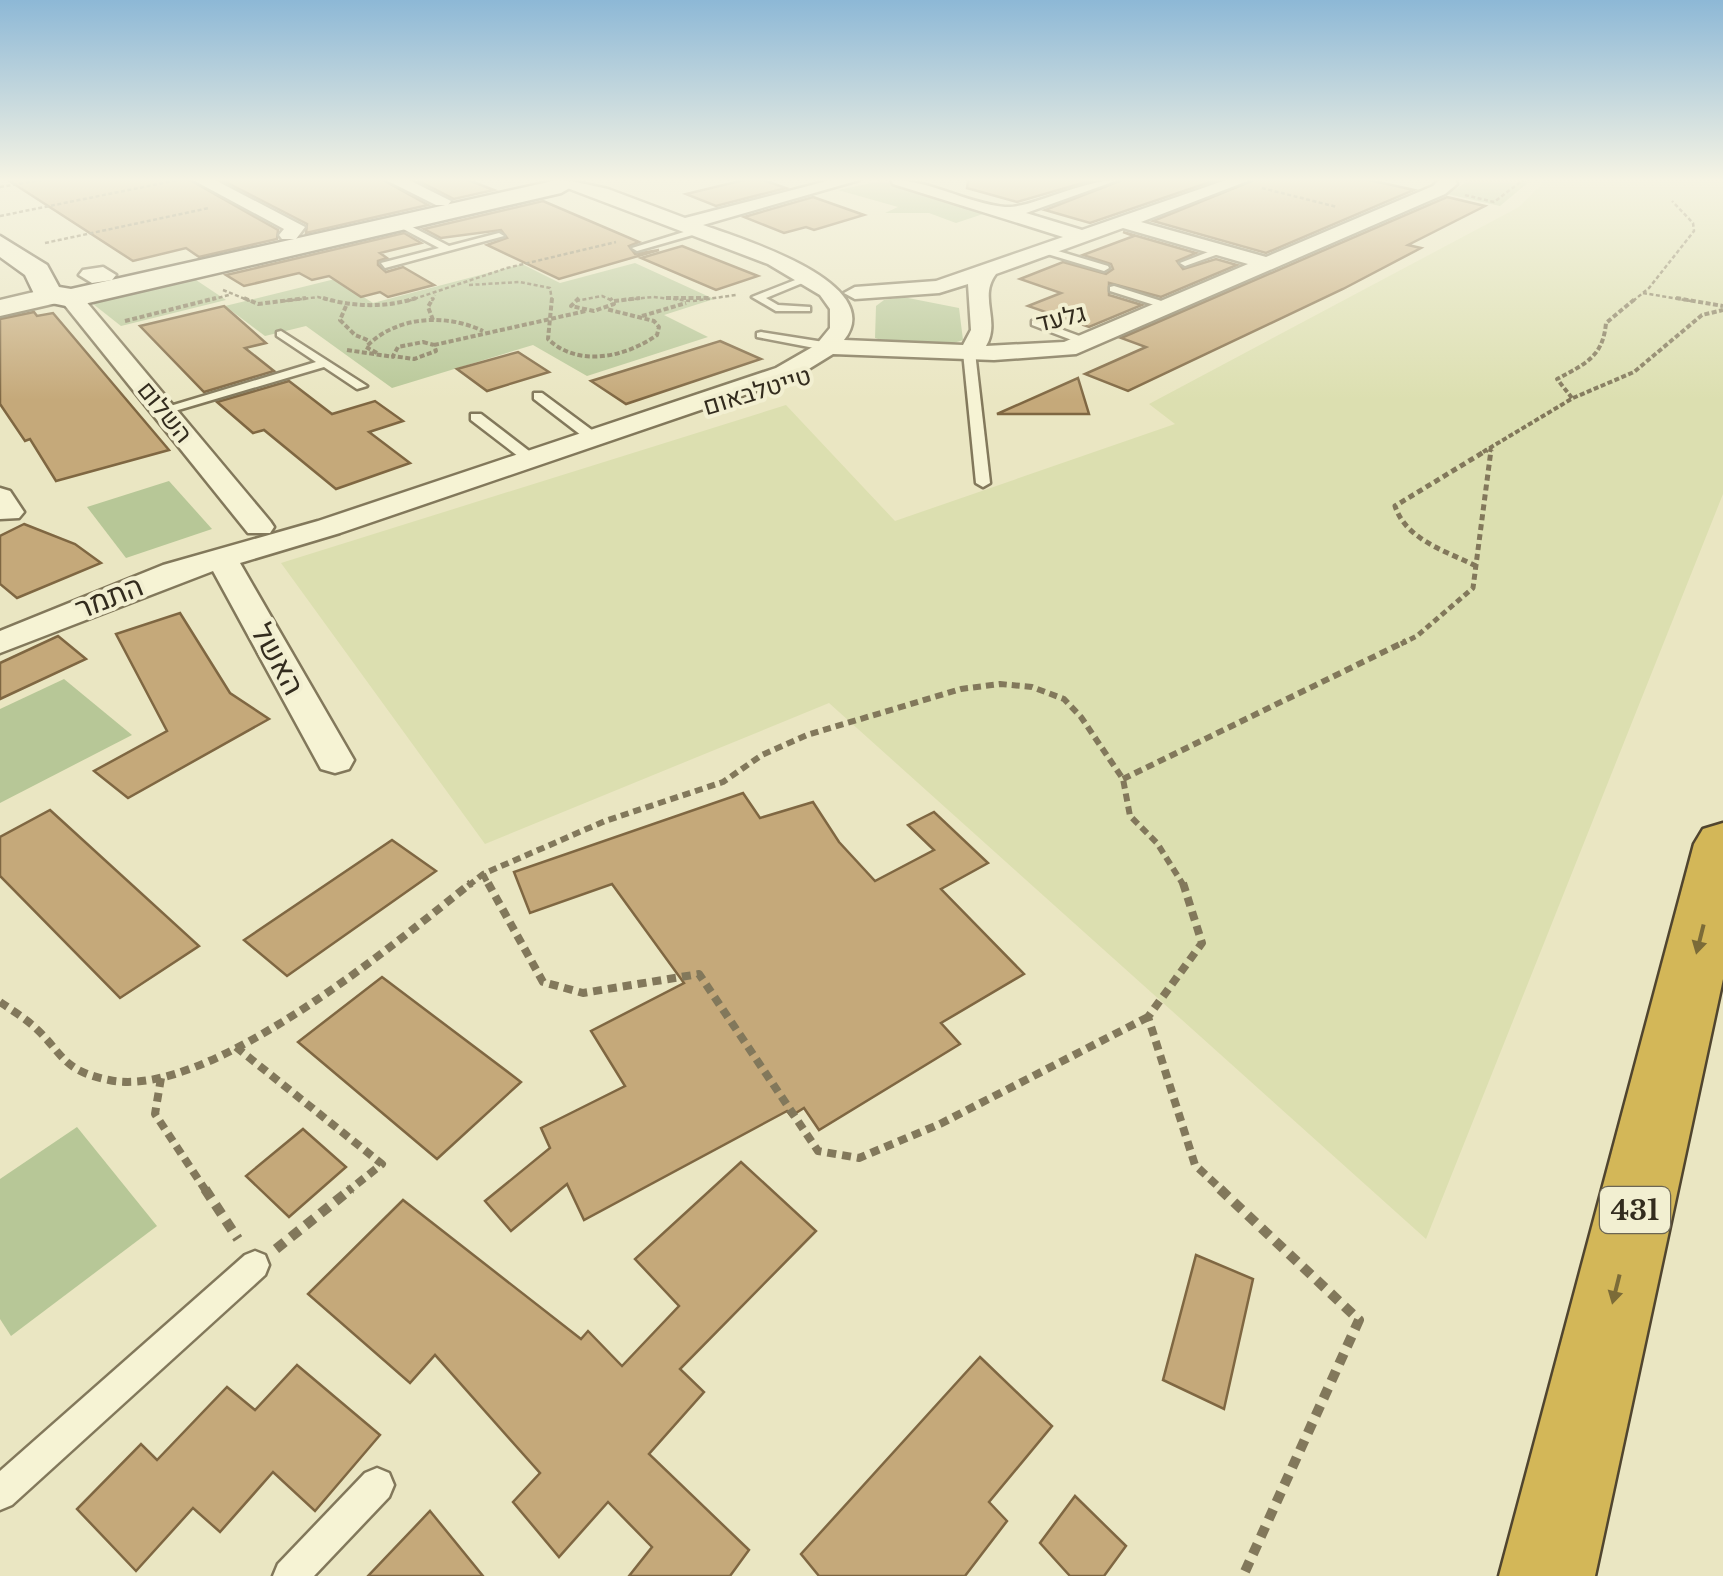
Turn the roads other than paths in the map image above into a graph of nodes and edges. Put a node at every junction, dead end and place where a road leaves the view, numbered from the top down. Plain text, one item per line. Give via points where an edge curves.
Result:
1 (13, 254) edge
2 (58, 254) edge
3 (170, 254) edge
4 (172, 254) edge
5 (432, 254) edge
6 (759, 254) edge
7 (780, 254) edge
8 (1038, 254) edge
9 (1059, 254) edge
10 (1212, 254) edge
11 (1233, 254) edge
12 (1294, 254) edge
13 (1185, 264) dead end
14 (1270, 264) junction
15 (384, 265) dead end
16 (79, 267) junction
17 (1104, 268) dead end
18 (986, 273) junction
19 (812, 277) junction
20 (1114, 289) dead end
21 (918, 291) junction
22 (854, 293) junction
23 (56, 294) junction
24 (1170, 307) junction
25 (0, 308) edge
26 (806, 308) dead end
27 (982, 319) junction
28 (1036, 323) dead end
29 (281, 334) dead end
30 (760, 335) dead end
31 (1089, 342) junction
32 (841, 348) junction
33 (968, 352) junction
34 (1047, 352) junction
35 (325, 362) junction
36 (362, 386) dead end
37 (538, 396) dead end
38 (163, 410) junction
39 (476, 417) dead end
40 (605, 436) junction
41 (532, 460) junction
42 (983, 484) dead end
43 (259, 527) dead end
44 (222, 558) junction
45 (0, 644) edge
46 (335, 760) dead end
47 (1723, 844) edge
48 (255, 1266) road end
49 (378, 1485) dead end
50 (0, 1494) edge
51 (290, 1576) edge
52 (1546, 1576) edge

1 - 23 main road
2 - 16 main road
3 - 16 main road
4 - 16 main road
5 - 15 lane
6 - 19 street
7 - 22 street via 820,267
8 - 18 street
9 - 17 lane
10 - 13 lane
11 - 14 street
12 - 14 street, גלעד
14 - 24 street, גלעד
16 - 23 main road
18 - 21 street
18 - 27 street via 977,285
19 - 26 lane via 757,297 776,308
19 - 32 street, טייטלבאום via 839,306
20 - 24 lane
21 - 22 street
21 - 27 street via 952,296
22 - 32 street via 864,328
23 - 25 street
23 - 38 street, השלום via 96,329
24 - 31 street, גלעד
27 - 33 street via 980,342
27 - 34 street via 1006,344
28 - 31 lane
29 - 35 lane
30 - 32 lane
31 - 34 street, גלעד
32 - 33 street, גלעד
32 - 40 street, טייטלבאום via 823,370 780,389
33 - 34 street, גלעד
33 - 42 lane
35 - 36 lane
35 - 38 lane
37 - 40 lane
38 - 43 street, השלום
39 - 41 lane
40 - 41 street, טייטלבאום
41 - 44 street, טייטלבאום
44 - 45 street, התמר via 140,584
44 - 46 street, האשל
47 -> 52 highway, 431
48 - 50 lane
49 - 51 lane

